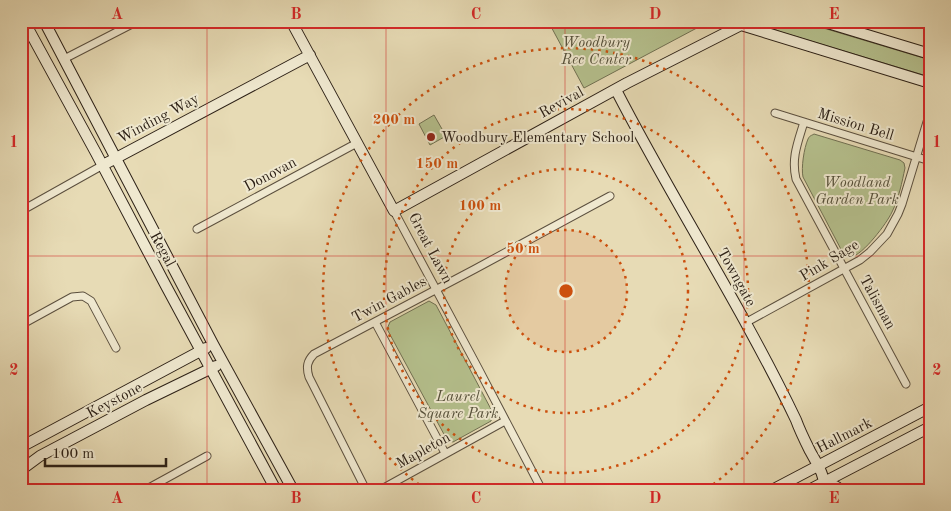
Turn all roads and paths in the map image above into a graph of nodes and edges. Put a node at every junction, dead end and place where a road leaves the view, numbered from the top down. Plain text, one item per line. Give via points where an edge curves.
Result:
1 (24, 21) edge
2 (44, 21) edge
3 (138, 21) edge
4 (291, 21) edge
5 (821, 21) edge
6 (742, 23) edge
7 (930, 54) edge
8 (310, 55) junction
9 (64, 59) junction
10 (930, 83) edge
11 (616, 90) junction
12 (930, 112) edge
13 (775, 113) dead end
14 (804, 122) junction
15 (357, 143) junction
16 (916, 157) junction
17 (115, 158) junction
18 (930, 161) edge
19 (102, 165) junction
20 (610, 196) dead end
21 (21, 211) edge
22 (394, 211) junction
23 (197, 229) dead end
24 (844, 270) junction
25 (436, 290) junction
26 (375, 322) junction
27 (745, 323) junction
28 (21, 325) edge
29 (213, 344) junction
30 (116, 348) dead end
31 (200, 350) junction
32 (223, 362) junction
33 (211, 368) junction
34 (906, 384) dead end
35 (930, 407) edge
36 (505, 421) junction
37 (930, 427) edge
38 (21, 447) edge
39 (445, 453) junction
40 (207, 456) dead end
41 (818, 465) junction
42 (21, 470) edge
43 (825, 486) edge
44 (145, 490) edge
45 (276, 490) edge
46 (293, 490) edge
47 (366, 490) edge
48 (380, 490) edge
49 (542, 490) edge
50 (772, 490) edge
51 (809, 490) edge
52 (839, 490) edge

1 - 19 street, Regal
2 - 9 street, Regal
3 - 9 street
4 - 8 street, Great Lawn
5 - 7 street
6 - 10 street
6 - 11 street, Revival
8 - 15 street, Great Lawn
8 - 17 street, Winding Way
9 - 17 street, Regal
11 - 22 street, Revival
11 - 27 street, Towngate
12 - 16 street, Pink Sage
13 - 14 street, Mission Bell
14 - 16 street, Mission Bell
14 - 24 street, Talisman via 794,158 796,179
15 - 22 street, Great Lawn
15 - 23 street, Donovan
16 - 18 street, Mission Bell
16 - 24 street, Pink Sage via 894,224 870,252
17 - 19 street, Winding Way
17 - 29 street, Regal
19 - 21 street, Winding Way
19 - 31 street, Regal
20 - 25 street, Twin Gables
22 - 25 street, Great Lawn
24 - 27 street, Pink Sage
24 - 34 street, Talisman
25 - 26 street, Twin Gables
25 - 36 street, Great Lawn
26 - 39 street
26 - 47 street, Twin Gables via 314,354 307,364 309,377
27 - 41 street, Towngate
28 - 30 street via 72,297 83,296 91,301
29 - 31 street, Keystone
29 - 32 street, Regal
31 - 33 street, Regal
31 - 38 street, Keystone
32 - 33 street, Keystone
32 - 46 street, Regal
33 - 42 street, Keystone via 40,456
33 - 45 street, Regal
35 - 41 street, Hallmark
36 - 39 street, Mapleton
36 - 49 street, Great Lawn
37 - 43 street
39 - 48 street, Mapleton
40 - 44 street
41 - 43 street, Towngate
41 - 50 street, Hallmark
43 - 51 street
43 - 52 street

